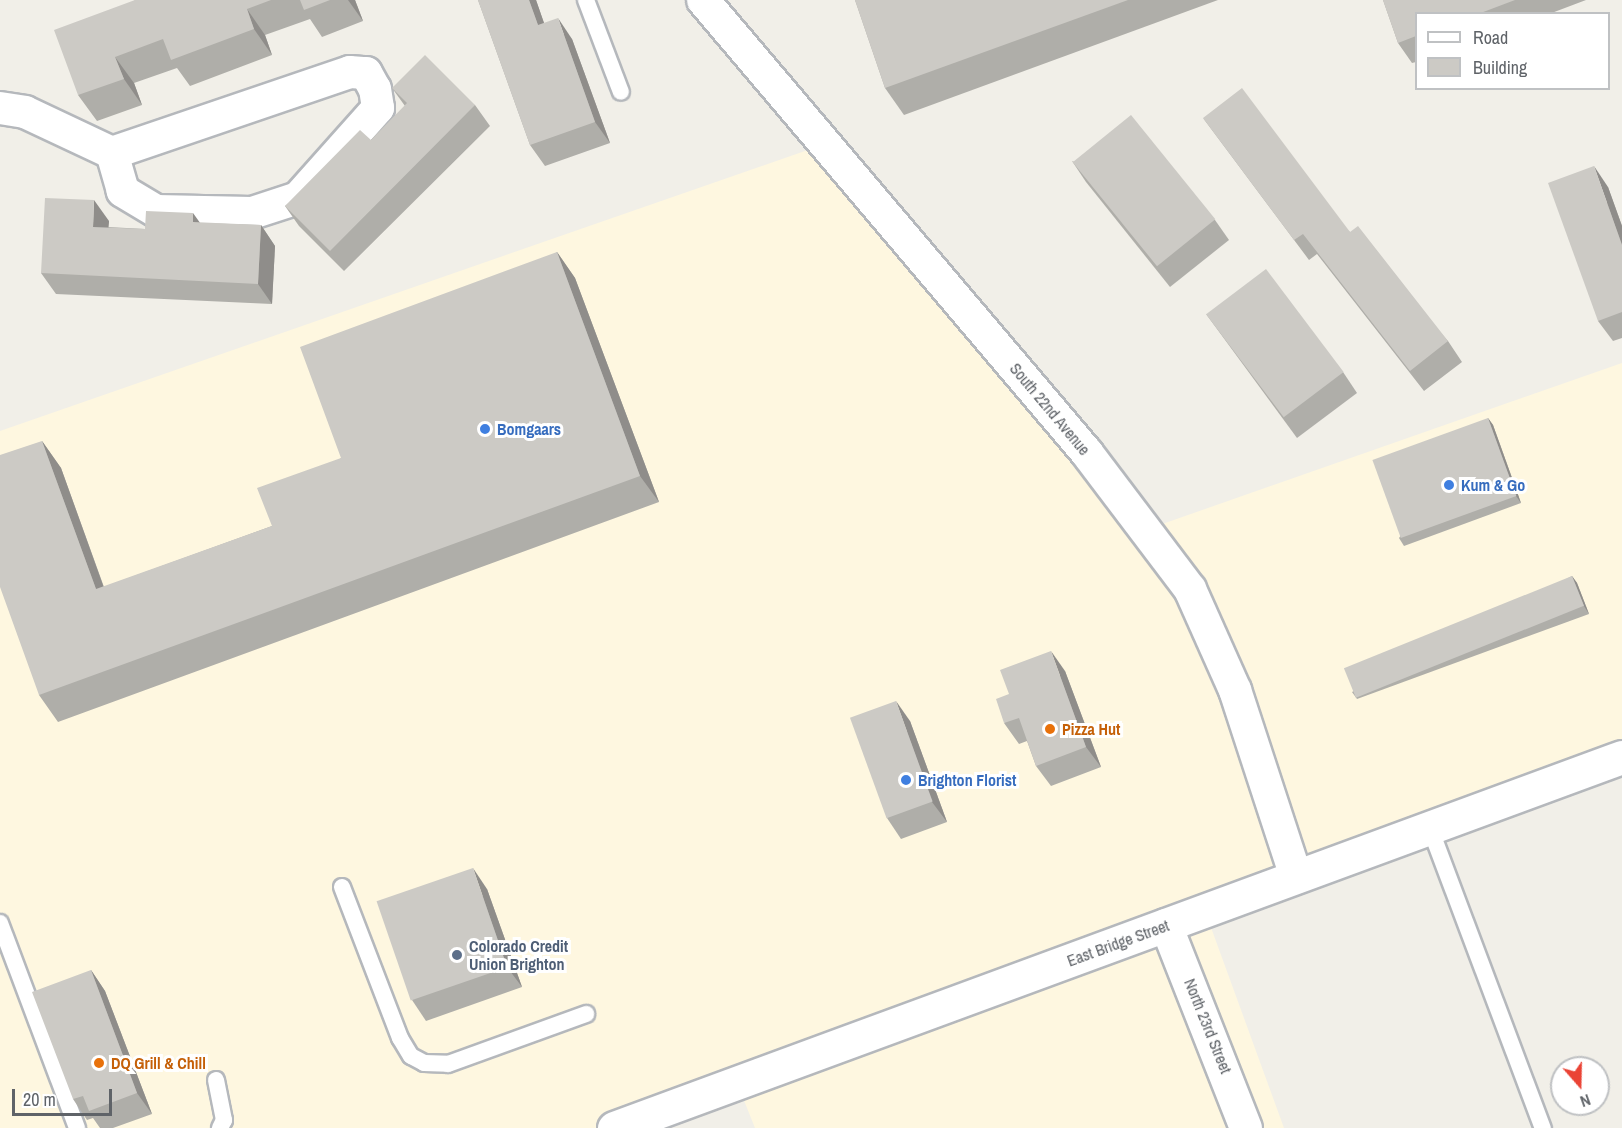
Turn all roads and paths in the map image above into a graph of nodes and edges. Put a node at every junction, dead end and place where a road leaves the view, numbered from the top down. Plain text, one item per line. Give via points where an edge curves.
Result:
1 (586, 0) edge
2 (703, 0) edge
3 (621, 92) dead end
4 (0, 108) edge
5 (112, 153) junction
6 (1622, 757) edge
7 (1430, 828) junction
8 (1296, 877) junction
9 (342, 887) dead end
10 (0, 923) edge
11 (1166, 925) junction
12 (586, 1014) dead end
13 (216, 1080) dead end
14 (77, 1128) edge
15 (220, 1128) edge
16 (614, 1128) edge
17 (1246, 1128) edge
18 (1543, 1128) edge

1 - 3 lane
2 - 8 street, South 22nd Avenue via 1087,453 1190,589 1235,690
4 - 5 street via 25,112
5 - 5 street via 123,191 156,212 252,213 298,198 378,108 375,89 366,73 350,72
6 - 7 main road, East Bridge Street
7 - 8 main road, East Bridge Street
7 - 18 lane
8 - 11 main road, East Bridge Street
9 - 12 lane via 400,1038 411,1056 424,1063 448,1064
10 - 14 lane
11 - 16 main road, East Bridge Street
11 - 17 street, North 23rd Street
13 - 15 lane via 224,1120

